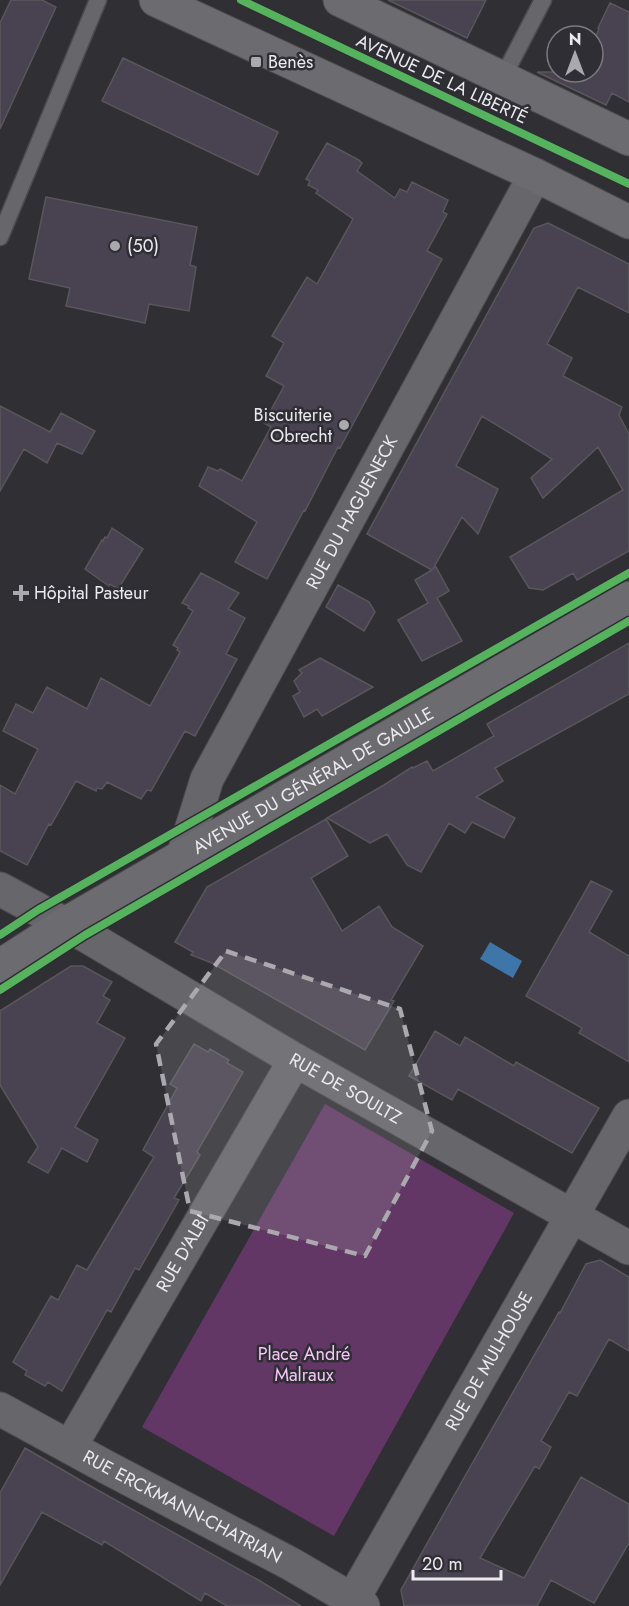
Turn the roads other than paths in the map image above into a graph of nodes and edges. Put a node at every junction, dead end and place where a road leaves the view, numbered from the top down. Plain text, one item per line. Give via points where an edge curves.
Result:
1 (98, 0) edge
2 (156, 0) edge
3 (543, 0) edge
4 (343, 1) edge
5 (503, 77) junction
6 (629, 139) edge
7 (535, 175) junction
8 (629, 222) edge
9 (0, 237) edge
10 (629, 598) edge
11 (183, 856) junction
12 (0, 890) edge
13 (65, 924) junction
14 (0, 966) edge
15 (295, 1060) junction
16 (629, 1116) edge
17 (572, 1215) junction
18 (629, 1248) edge
19 (3, 1418) edge
20 (70, 1447) junction
21 (355, 1604) edge

1 - 9 lane
2 - 7 main road
3 - 5 lane
4 - 5 main road, AVENUE DE LA LIBERTÉ
5 - 6 main road, AVENUE DE LA LIBERTÉ
7 - 8 main road
7 - 11 street, RUE DU HAGUENECK via 207,779
10 - 11 main road, AVENUE DU GÉNÉRAL DE GAULLE
11 - 13 main road, AVENUE DU GÉNÉRAL DE GAULLE
12 - 13 street, RUE DE SOULTZ
13 - 14 main road, AVENUE DU GÉNÉRAL DE GAULLE
13 - 15 street, RUE DE SOULTZ
15 - 17 street, RUE DE SOULTZ
15 - 20 street, RUE D'ALBI
16 - 17 street, RUE DE MULHOUSE
17 - 18 street, RUE DE SOULTZ
17 - 21 street, RUE DE MULHOUSE
19 - 20 street, RUE ERCKMANN-CHATRIAN
20 - 21 street, RUE ERCKMANN-CHATRIAN via 291,1564

